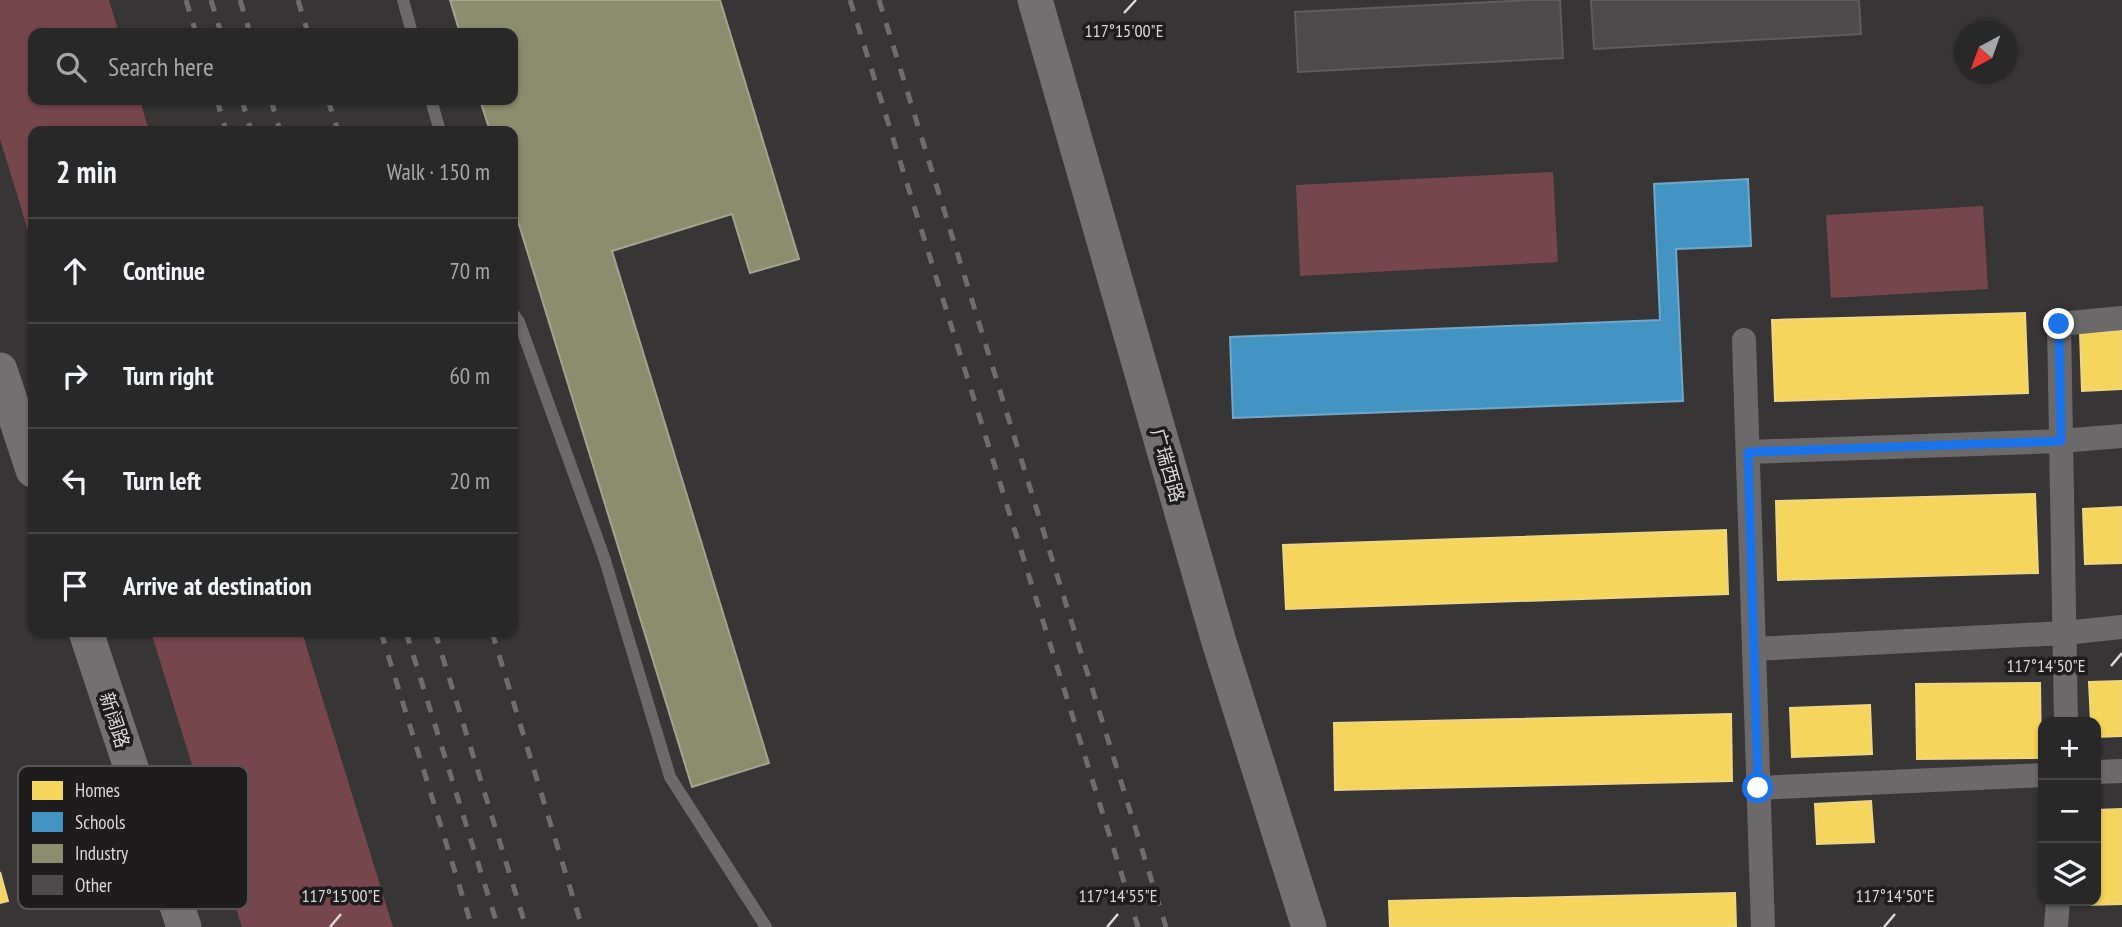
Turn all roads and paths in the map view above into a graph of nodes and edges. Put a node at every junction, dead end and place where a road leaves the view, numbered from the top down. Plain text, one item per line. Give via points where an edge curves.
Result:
1 (402, 0) edge
2 (1035, 0) edge
3 (410, 28) edge
4 (432, 105) edge
5 (439, 126) edge
6 (2122, 318) edge
7 (518, 321) edge
8 (1744, 340) dead end
9 (0, 370) edge
10 (2122, 436) edge
11 (2061, 441) junction
12 (1748, 452) junction
13 (28, 455) edge
14 (2122, 627) edge
15 (2065, 633) junction
16 (88, 637) edge
17 (1754, 649) junction
18 (2066, 717) edge
19 (131, 766) edge
20 (2122, 771) edge
21 (2101, 772) edge
22 (2038, 775) edge
23 (1758, 788) junction
24 (2058, 906) edge
25 (178, 909) edge
26 (184, 927) edge
27 (766, 927) edge
28 (1309, 927) edge
29 (1763, 927) edge
30 (2056, 927) edge

1 - 3 lane
2 - 28 street, 广瑞西路 via 1219,642
4 - 5 lane
6 - 11 street via 2059,324
7 - 27 lane via 604,557 670,777
8 - 12 street
9 - 13 street
10 - 11 street
11 - 12 street
11 - 15 street
12 - 17 street
14 - 15 street
15 - 17 street
15 - 18 street
16 - 19 street, 新阔路
17 - 23 street
20 - 21 street
22 - 23 street
23 - 29 street
24 - 30 street
25 - 26 street, 新阔路

